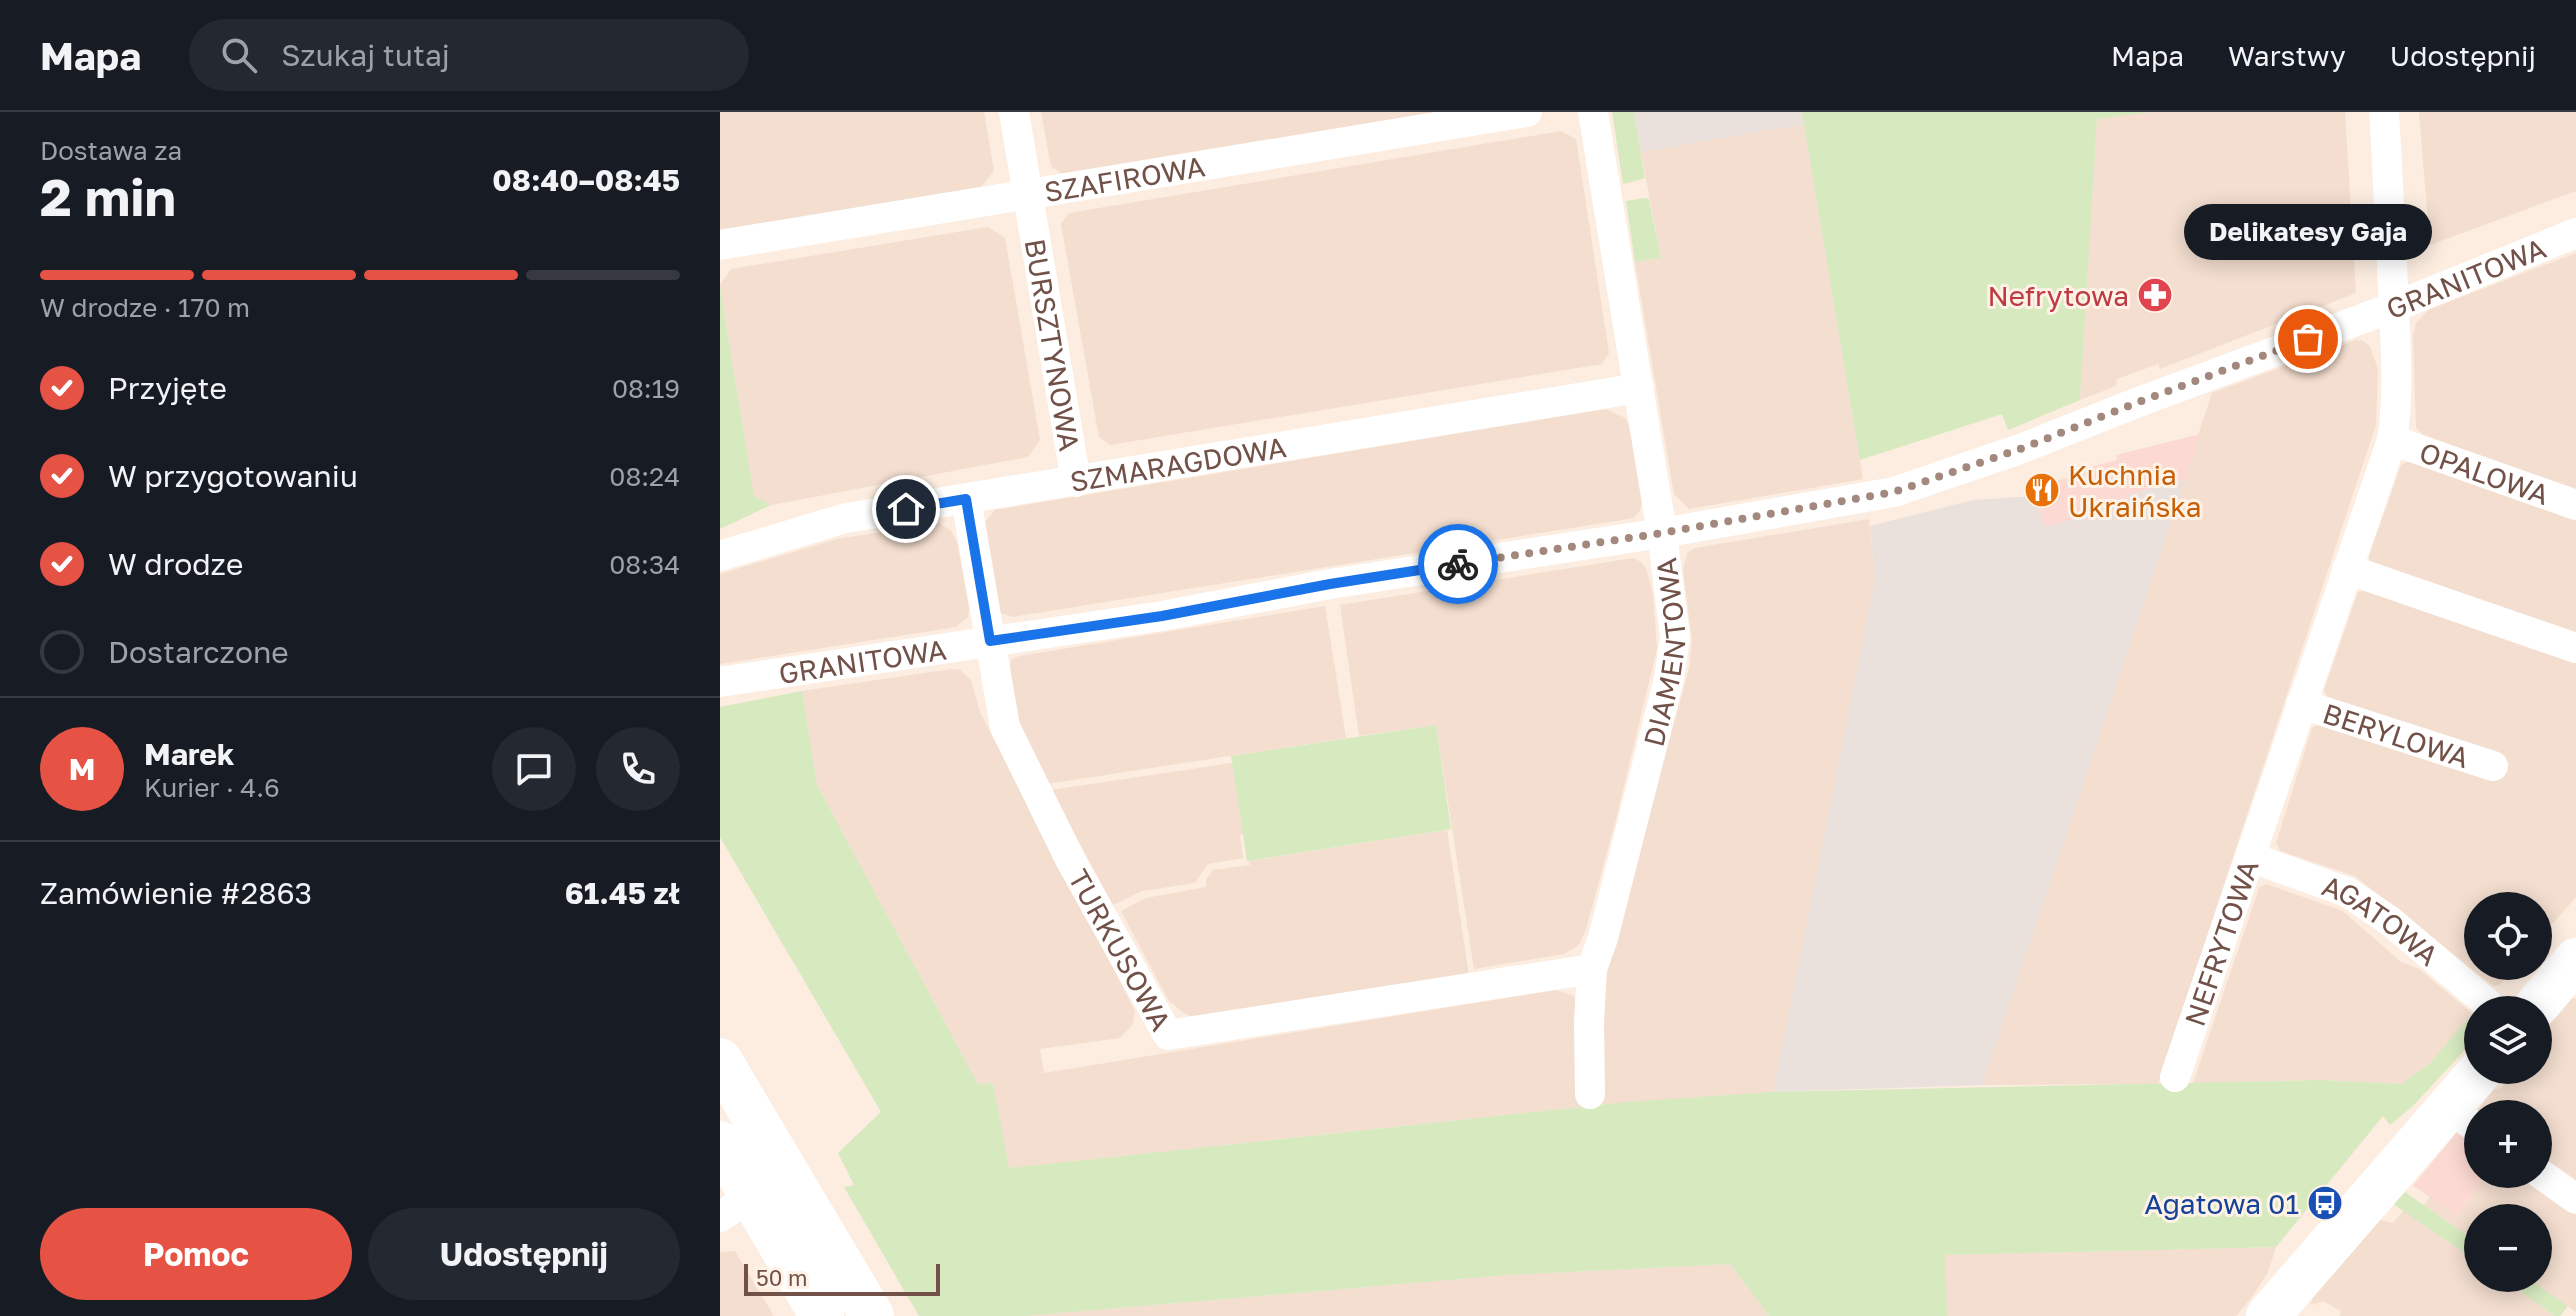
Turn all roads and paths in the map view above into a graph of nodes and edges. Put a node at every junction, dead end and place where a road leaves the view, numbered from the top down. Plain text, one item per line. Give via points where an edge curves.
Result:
1 (1014, 112) edge
2 (1527, 112) edge
3 (1593, 112) edge
4 (2384, 112) edge
5 (1029, 196) junction
6 (2576, 233) edge
7 (720, 245) edge
8 (2394, 307) junction
9 (1639, 388) junction
10 (2392, 440) junction
11 (1076, 482) junction
12 (966, 499) junction
13 (2576, 505) edge
14 (1662, 533) junction
15 (720, 556) edge
16 (2347, 569) junction
17 (990, 641) junction
18 (2576, 648) edge
19 (720, 682) edge
20 (2301, 704) junction
21 (2493, 766) dead end
22 (2250, 857) junction
23 (2576, 960) edge
24 (1592, 969) junction
25 (2478, 996) edge
26 (2545, 996) edge
27 (720, 1060) edge
28 (2175, 1077) dead end
29 (2476, 1084) edge
30 (1590, 1094) dead end
31 (2463, 1119) edge
32 (720, 1143) edge
33 (2552, 1182) edge
34 (753, 1195) edge
35 (2576, 1199) edge
36 (2270, 1315) edge
37 (822, 1316) edge
38 (872, 1316) edge

1 - 5 street, BURSZTYNOWA
2 - 5 street, SZAFIROWA
3 - 9 street, DIAMENTOWA
4 - 8 street, NEFRYTOWA
5 - 7 street, SZAFIROWA
5 - 11 street, BURSZTYNOWA
6 - 8 street, GRANITOWA
8 - 10 street, NEFRYTOWA via 2397,407
8 - 14 street, GRANITOWA via 1894,492
9 - 11 street, SZMARAGDOWA
9 - 14 street, DIAMENTOWA
10 - 13 street, OPALOWA
10 - 16 street, NEFRYTOWA
11 - 12 street, SZMARAGDOWA
12 - 15 street, SZMARAGDOWA via 846,518
12 - 17 street, TURKUSOWA
14 - 17 street, GRANITOWA
14 - 24 street, DIAMENTOWA via 1675,637 1669,679
16 - 18 street
16 - 20 street, NEFRYTOWA
17 - 19 street, GRANITOWA
17 - 24 street, TURKUSOWA via 1005,727 1071,861 1168,1035
20 - 21 street, BERYLOWA
20 - 22 street, NEFRYTOWA
22 - 25 street, AGATOWA via 2347,892
22 - 28 street, NEFRYTOWA
23 - 26 street
24 - 30 street, DIAMENTOWA
27 - 34 street
29 - 31 street
31 - 36 street
32 - 34 street
33 - 35 street
34 - 37 street
34 - 38 street

